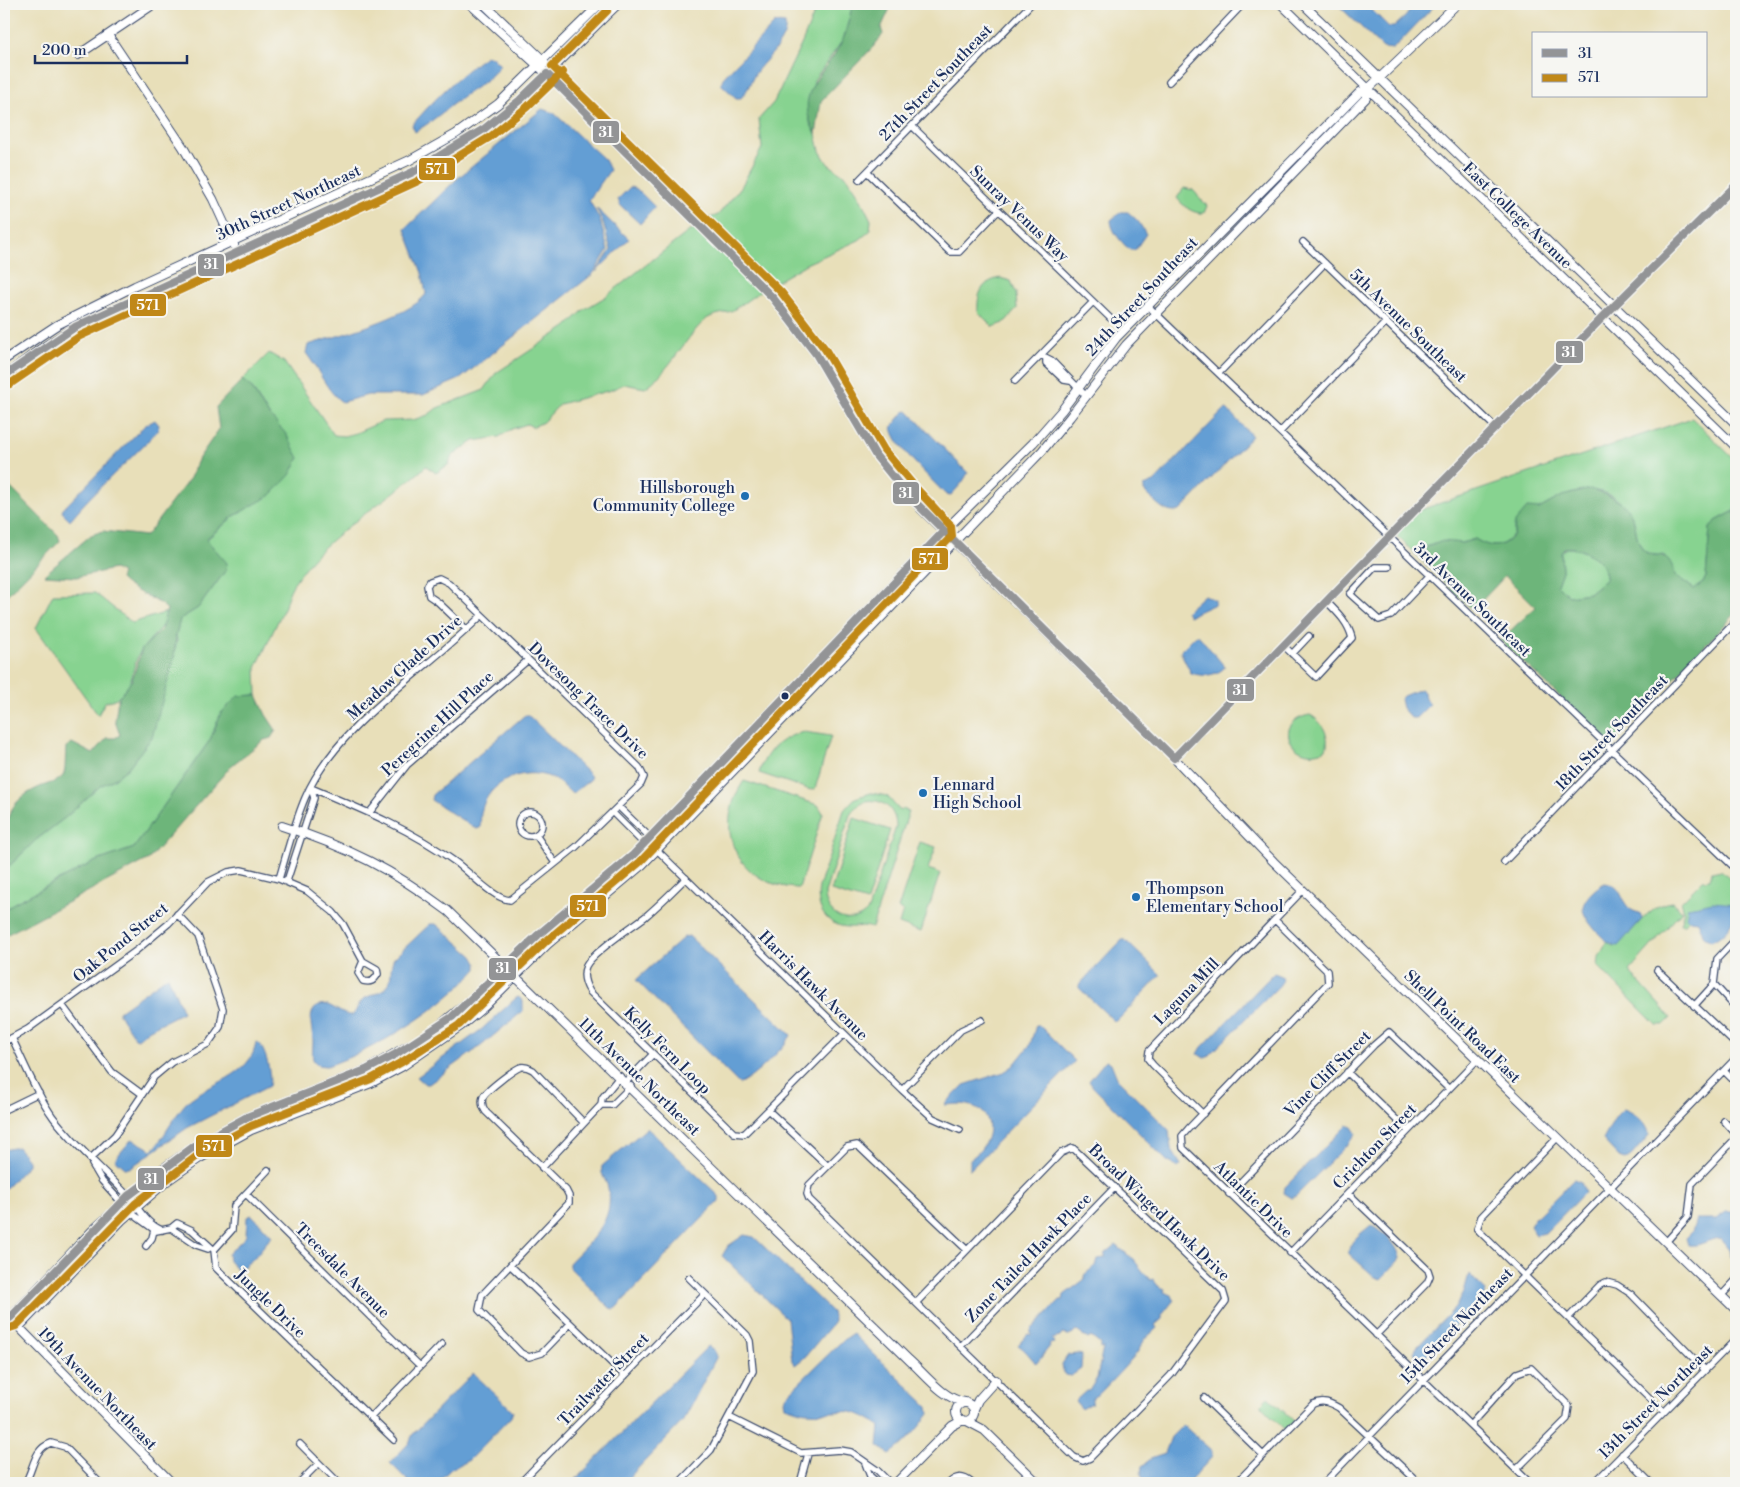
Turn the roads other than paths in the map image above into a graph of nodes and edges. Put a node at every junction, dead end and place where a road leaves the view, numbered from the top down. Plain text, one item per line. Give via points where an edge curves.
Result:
1 (154, 4) edge
2 (470, 4) edge
3 (484, 4) edge
4 (600, 4) edge
5 (618, 4) edge
6 (1031, 4) edge
7 (1243, 4) edge
8 (1281, 4) edge
9 (1304, 4) edge
10 (1457, 4) edge
11 (108, 35) junction
12 (78, 55) dead end
13 (544, 61) junction
14 (537, 67) junction
15 (547, 74) junction
16 (1380, 79) junction
17 (1169, 82) dead end
18 (1368, 89) junction
19 (912, 126) junction
20 (867, 172) junction
21 (859, 180) dead end
22 (1736, 185) edge
23 (998, 211) junction
24 (1303, 242) dead end
25 (233, 243) junction
26 (238, 252) junction
27 (1325, 263) junction
28 (1093, 302) junction
29 (1614, 305) junction
30 (1148, 306) junction
31 (1157, 314) junction
32 (1602, 317) junction
33 (1110, 318) dead end
34 (1386, 322) junction
35 (1041, 354) junction
36 (4, 360) edge
37 (1219, 373) junction
38 (4, 376) edge
39 (1015, 381) dead end
40 (1078, 388) junction
41 (1086, 396) junction
42 (1736, 424) edge
43 (1495, 427) junction
44 (1280, 432) junction
45 (1736, 447) edge
46 (943, 532) junction
47 (1389, 537) junction
48 (952, 541) junction
49 (1367, 559) junction
50 (1389, 566) dead end
51 (1375, 567) junction
52 (1430, 575) junction
53 (1326, 601) junction
54 (481, 616) junction
55 (1736, 621) edge
56 (466, 629) junction
57 (1309, 636) dead end
58 (1284, 645) junction
59 (1292, 654) junction
60 (528, 660) junction
61 (1611, 751) junction
62 (1174, 758) junction
63 (311, 788) junction
64 (619, 807) junction
65 (370, 812) junction
66 (613, 813) junction
67 (282, 826) dead end
68 (298, 831) junction
69 (536, 835) junction
70 (651, 837) junction
71 (644, 844) junction
72 (657, 850) junction
73 (1504, 862) dead end
74 (556, 863) junction
75 (1736, 869) edge
76 (686, 878) junction
77 (279, 879) junction
78 (287, 881) junction
79 (1303, 890) junction
80 (177, 914) junction
81 (1275, 920) junction
82 (1736, 939) edge
83 (363, 961) dead end
84 (507, 966) junction
85 (1657, 970) dead end
86 (517, 975) junction
87 (1714, 984) junction
88 (62, 1005) junction
89 (1694, 1006) junction
90 (1736, 1008) edge
91 (982, 1020) dead end
92 (844, 1034) junction
93 (12, 1038) junction
94 (1732, 1041) dead end
95 (4, 1042) edge
96 (653, 1054) junction
97 (1736, 1058) edge
98 (1478, 1059) junction
99 (1724, 1071) junction
100 (1347, 1072) junction
101 (626, 1081) junction
102 (1736, 1083) edge
103 (1449, 1089) junction
104 (902, 1090) junction
105 (39, 1093) junction
106 (142, 1094) junction
107 (601, 1105) junction
108 (4, 1110) edge
109 (769, 1111) junction
110 (1203, 1114) junction
111 (1724, 1122) dead end
112 (584, 1123) junction
113 (960, 1130) dead end
114 (1408, 1132) junction
115 (1736, 1134) edge
116 (1558, 1137) junction
117 (1736, 1138) edge
118 (90, 1160) junction
119 (828, 1166) junction
120 (542, 1168) junction
121 (268, 1170) dead end
122 (1115, 1187) junction
123 (1610, 1188) junction
124 (1348, 1193) junction
125 (246, 1194) junction
126 (1229, 1194) junction
127 (128, 1196) junction
128 (122, 1202) junction
129 (132, 1210) junction
130 (171, 1228) junction
131 (154, 1230) junction
132 (162, 1230) junction
133 (1666, 1242) junction
134 (146, 1246) dead end
135 (214, 1250) junction
136 (967, 1250) junction
137 (1290, 1253) junction
138 (511, 1266) junction
139 (1525, 1275) junction
140 (689, 1278) dead end
141 (1736, 1280) edge
142 (705, 1294) junction
143 (1721, 1296) junction
144 (916, 1303) junction
145 (1736, 1310) edge
146 (7, 1315) edge
147 (1568, 1318) junction
148 (570, 1324) junction
149 (19, 1327) junction
150 (1376, 1336) junction
151 (1736, 1339) edge
152 (442, 1344) dead end
153 (961, 1346) junction
154 (420, 1366) junction
155 (1705, 1370) junction
156 (625, 1376) junction
157 (1423, 1379) junction
158 (996, 1380) junction
159 (946, 1393) junction
160 (1204, 1398) dead end
161 (971, 1407) junction
162 (1664, 1412) junction
163 (961, 1416) junction
164 (371, 1417) junction
165 (729, 1417) junction
166 (1470, 1425) junction
167 (984, 1430) junction
168 (1370, 1436) junction
169 (394, 1440) dead end
170 (300, 1444) dead end
171 (808, 1454) junction
172 (1622, 1454) junction
173 (1263, 1455) junction
174 (319, 1463) junction
175 (866, 1464) junction
176 (1516, 1470) junction
177 (882, 1475) junction
178 (166, 1481) edge
179 (876, 1482) edge
180 (1415, 1482) edge
181 (25, 1483) edge
182 (100, 1483) edge
183 (299, 1483) edge
184 (340, 1483) edge
185 (520, 1483) edge
186 (679, 1483) edge
187 (800, 1483) edge
188 (890, 1483) edge
189 (896, 1483) edge
190 (949, 1483) edge
191 (972, 1483) edge
192 (1038, 1483) edge
193 (1236, 1483) edge
194 (1324, 1483) edge
195 (1530, 1483) edge
196 (1594, 1483) edge
197 (1651, 1483) edge

1 - 11 street
2 - 14 street, Shell Point Road East
3 - 13 street
4 - 13 street, 30th Street Northeast
5 - 15 street, 30th Street Northeast
6 - 19 street, 27th Street Southeast
7 - 17 street
8 - 18 street, East College Avenue
9 - 16 street, East College Avenue
10 - 16 street, 24th Street Southeast
11 - 12 street
11 - 25 street via 183,147 213,199
13 - 14 street, 30th Street Northeast
13 - 15 street
14 - 15 street, Shell Point Road East
14 - 25 street, 30th Street Northeast via 498,104 456,134 410,160
15 - 26 street, 30th Street Northeast via 484,130 453,150 413,172
15 - 46 street, Shell Point Road East via 774,298 816,354 876,456
16 - 18 street, 24th Street Southeast
16 - 29 street, East College Avenue
18 - 30 street, 24th Street Southeast via 1360,92
18 - 31 street, 24th Street Southeast via 1366,98
18 - 32 street, East College Avenue
19 - 20 street, 27th Street Southeast
19 - 23 street, Sunray Venus Way
20 - 21 street, 27th Street Southeast
20 - 23 street via 950,252 959,252
22 - 29 street
23 - 28 street, Sunray Venus Way
24 - 27 street, 5th Avenue Southeast
25 - 26 street
25 - 36 street, 30th Street Northeast via 57,324
26 - 38 street, 30th Street Northeast via 75,327
27 - 34 street, 5th Avenue Southeast
27 - 37 street
28 - 33 street, Sunray Venus Way
28 - 35 street
29 - 32 street
29 - 42 street, East College Avenue
30 - 31 street, 3rd Avenue Southeast
30 - 40 street, 24th Street Southeast via 1116,338
31 - 37 street, 3rd Avenue Southeast
31 - 41 street, 24th Street Southeast via 1126,345
32 - 43 street
32 - 45 street, East College Avenue
34 - 43 street, 5th Avenue Southeast
34 - 44 street
35 - 39 street
35 - 40 street via 1064,380
37 - 44 street, 3rd Avenue Southeast
40 - 41 street
40 - 46 street, 24th Street Southeast via 1033,443
41 - 48 street, 24th Street Southeast via 1042,451
43 - 47 street
44 - 47 street, 3rd Avenue Southeast
46 - 48 street, Shell Point Road East
46 - 70 street, 24th Street Southeast
47 - 49 street
47 - 52 street, 3rd Avenue Southeast
48 - 62 street, Shell Point Road East
48 - 72 street, 24th Street Southeast
49 - 51 street
49 - 53 street
50 - 51 street
51 - 52 street via 1350,594 1379,620 1391,616
52 - 61 street, 3rd Avenue Southeast
53 - 58 street
53 - 59 street via 1343,618 1352,638 1316,677
54 - 56 street, Meadow Glade Drive
54 - 56 street, Dovesong Trace Drive via 443,578 430,581 427,586 429,596
54 - 60 street, Dovesong Trace Drive
55 - 61 street, 18th Street Southeast
56 - 63 street, Meadow Glade Drive via 362,721 336,750
57 - 59 street
58 - 59 street
58 - 62 street
60 - 64 street, Dovesong Trace Drive via 643,771 641,784
60 - 65 street, Peregrine Hill Place via 407,765
61 - 73 street, 18th Street Southeast
61 - 75 street, 3rd Avenue Southeast
62 - 79 street, Shell Point Road East
63 - 65 street, Dovesong Trace Drive
63 - 68 street, Meadow Glade Drive via 314,798
64 - 66 street, Dovesong Trace Drive
64 - 70 street
65 - 74 street, Dovesong Trace Drive via 438,850 504,900 515,897
66 - 71 street
66 - 74 street, Dovesong Trace Drive
67 - 68 street, 11th Avenue Northeast
68 - 77 street, Meadow Glade Drive
68 - 78 street, Meadow Glade Drive
68 - 84 street, 11th Avenue Northeast via 354,852 419,889 448,911
69 - 69 street via 541,829 540,818 530,812 522,815 518,830 524,835
69 - 74 street
70 - 71 street, 24th Street Southeast
70 - 72 street
71 - 72 street
71 - 84 street, 24th Street Southeast via 538,935
72 - 76 street, Harris Hawk Avenue
72 - 86 street, 24th Street Southeast
76 - 92 street, Harris Hawk Avenue
76 - 96 street, Kelly Fern Loop via 648,914 593,957 584,974 590,992
77 - 78 street, Oak Pond Street
77 - 80 street, Oak Pond Street via 241,870 228,872 208,882
78 - 83 street, Oak Pond Street via 307,891 333,912 344,924
79 - 81 street, Laguna Mill
79 - 98 street, Shell Point Road East
80 - 88 street, Oak Pond Street via 156,935
80 - 106 street via 198,936 220,998 222,1018 208,1044 164,1067
81 - 110 street, Atlantic Drive via 1327,971 1328,983
81 - 110 street, Laguna Mill via 1149,1051 1148,1059 1153,1065
82 - 87 street via 1717,959
84 - 86 street, 11th Avenue Northeast
84 - 127 street, 24th Street Southeast via 452,1017 396,1054 333,1085 247,1117 196,1145
85 - 89 street
86 - 101 street, 11th Avenue Northeast
86 - 129 street, 24th Street Southeast via 461,1026 403,1066 371,1083 231,1140 167,1181
87 - 89 street
87 - 90 street
88 - 93 street, Oak Pond Street
88 - 106 street via 112,1072
89 - 94 street
91 - 104 street via 962,1030
92 - 104 street, Harris Hawk Avenue
92 - 109 street, Kelly Fern Loop
93 - 95 street, Oak Pond Street
93 - 105 street
96 - 101 street
96 - 109 street, Kelly Fern Loop via 734,1133 744,1134
97 - 99 street, 15th Street Northeast
98 - 103 street, Crichton Street
98 - 116 street, Shell Point Road East
99 - 102 street
99 - 123 street, 15th Street Northeast
100 - 103 street, Vine Cliff Street via 1390,1032
100 - 114 street
100 - 126 street, Vine Cliff Street
101 - 107 street via 602,1098
101 - 107 street via 612,1105
101 - 159 street, 11th Avenue Northeast
103 - 114 street, Crichton Street
104 - 113 street, Harris Hawk Avenue via 933,1118
105 - 108 street
105 - 118 street via 64,1131
106 - 118 street via 115,1135
107 - 112 street
109 - 119 street
110 - 126 street, Atlantic Drive via 1182,1136 1183,1148
111 - 115 street
112 - 120 street
112 - 120 street via 528,1068 516,1070 486,1093 482,1103 486,1112
114 - 124 street, Crichton Street
116 - 123 street, Shell Point Road East
116 - 139 street via 1478,1223 1479,1233
117 - 133 street via 1692,1184 1688,1217
118 - 127 street
118 - 128 street via 102,1181
119 - 136 street, Broad Winged Hawk Drive via 847,1146 857,1145
119 - 144 street, Broad Winged Hawk Drive via 809,1185 809,1199
120 - 138 street via 566,1190 570,1203
121 - 125 street
122 - 136 street, Broad Winged Hawk Drive via 1079,1152 1073,1148 1065,1150
122 - 153 street, Zone Tailed Hawk Place
122 - 158 street, Broad Winged Hawk Drive via 1223,1291 1224,1305 1171,1375 1087,1460 1074,1457
123 - 133 street, Shell Point Road East
123 - 139 street, 15th Street Northeast
124 - 137 street, Crichton Street
124 - 150 street via 1428,1270 1430,1276 1428,1283
125 - 135 street via 234,1206 232,1230
125 - 154 street, Treesdale Avenue
126 - 137 street, Atlantic Drive
127 - 128 street, 24th Street Southeast
127 - 129 street
128 - 129 street
128 - 146 street, 24th Street Southeast
129 - 131 street
129 - 132 street
129 - 149 street, 24th Street Southeast
130 - 132 street
130 - 135 street via 196,1245
130 - 135 street via 177,1223 184,1225
131 - 132 street
131 - 134 street
133 - 143 street, Shell Point Road East
135 - 164 street, Jungle Drive via 214,1264 218,1271
136 - 144 street, Broad Winged Hawk Drive
137 - 150 street, Atlantic Drive
138 - 148 street
138 - 148 street via 482,1296 478,1305 482,1316 529,1357 542,1353
139 - 147 street
139 - 157 street, 15th Street Northeast
140 - 142 street
141 - 143 street
142 - 156 street, Trailwater Street
142 - 165 street via 750,1341 753,1371
143 - 145 street, Shell Point Road East
144 - 153 street, Broad Winged Hawk Drive
146 - 149 street, 19th Avenue Northeast
147 - 155 street via 1600,1285 1606,1282 1617,1284 1631,1294
147 - 162 street
148 - 156 street
149 - 178 street, 19th Avenue Northeast
150 - 157 street, Atlantic Drive
151 - 155 street, 13th Street Northeast
152 - 154 street
153 - 158 street, Broad Winged Hawk Drive
154 - 164 street
155 - 162 street, 13th Street Northeast
156 - 185 street, Trailwater Street
157 - 166 street, Atlantic Drive
157 - 168 street, 15th Street Northeast
158 - 161 street
159 - 161 street, 11th Avenue Northeast
159 - 163 street, 11th Avenue Northeast
160 - 173 street
161 - 163 street via 972,1418
161 - 163 street via 960,1404
161 - 167 street
162 - 172 street, 13th Street Northeast
163 - 167 street
163 - 189 street
164 - 169 street, Jungle Drive
165 - 171 street
165 - 186 street via 711,1450
166 - 176 street, Atlantic Drive
166 - 176 street via 1516,1373 1531,1368 1569,1406 1567,1419
167 - 192 street
168 - 173 street via 1339,1408 1319,1401
168 - 180 street
168 - 194 street, 15th Street Northeast
170 - 174 street
171 - 175 street via 847,1451
171 - 187 street
172 - 196 street, 13th Street Northeast
172 - 197 street
173 - 193 street
174 - 183 street
174 - 184 street
175 - 177 street
175 - 179 street
176 - 195 street, Atlantic Drive
177 - 179 street
177 - 188 street
181 - 182 street via 40,1448 51,1443 65,1447
190 - 191 street via 958,1477

